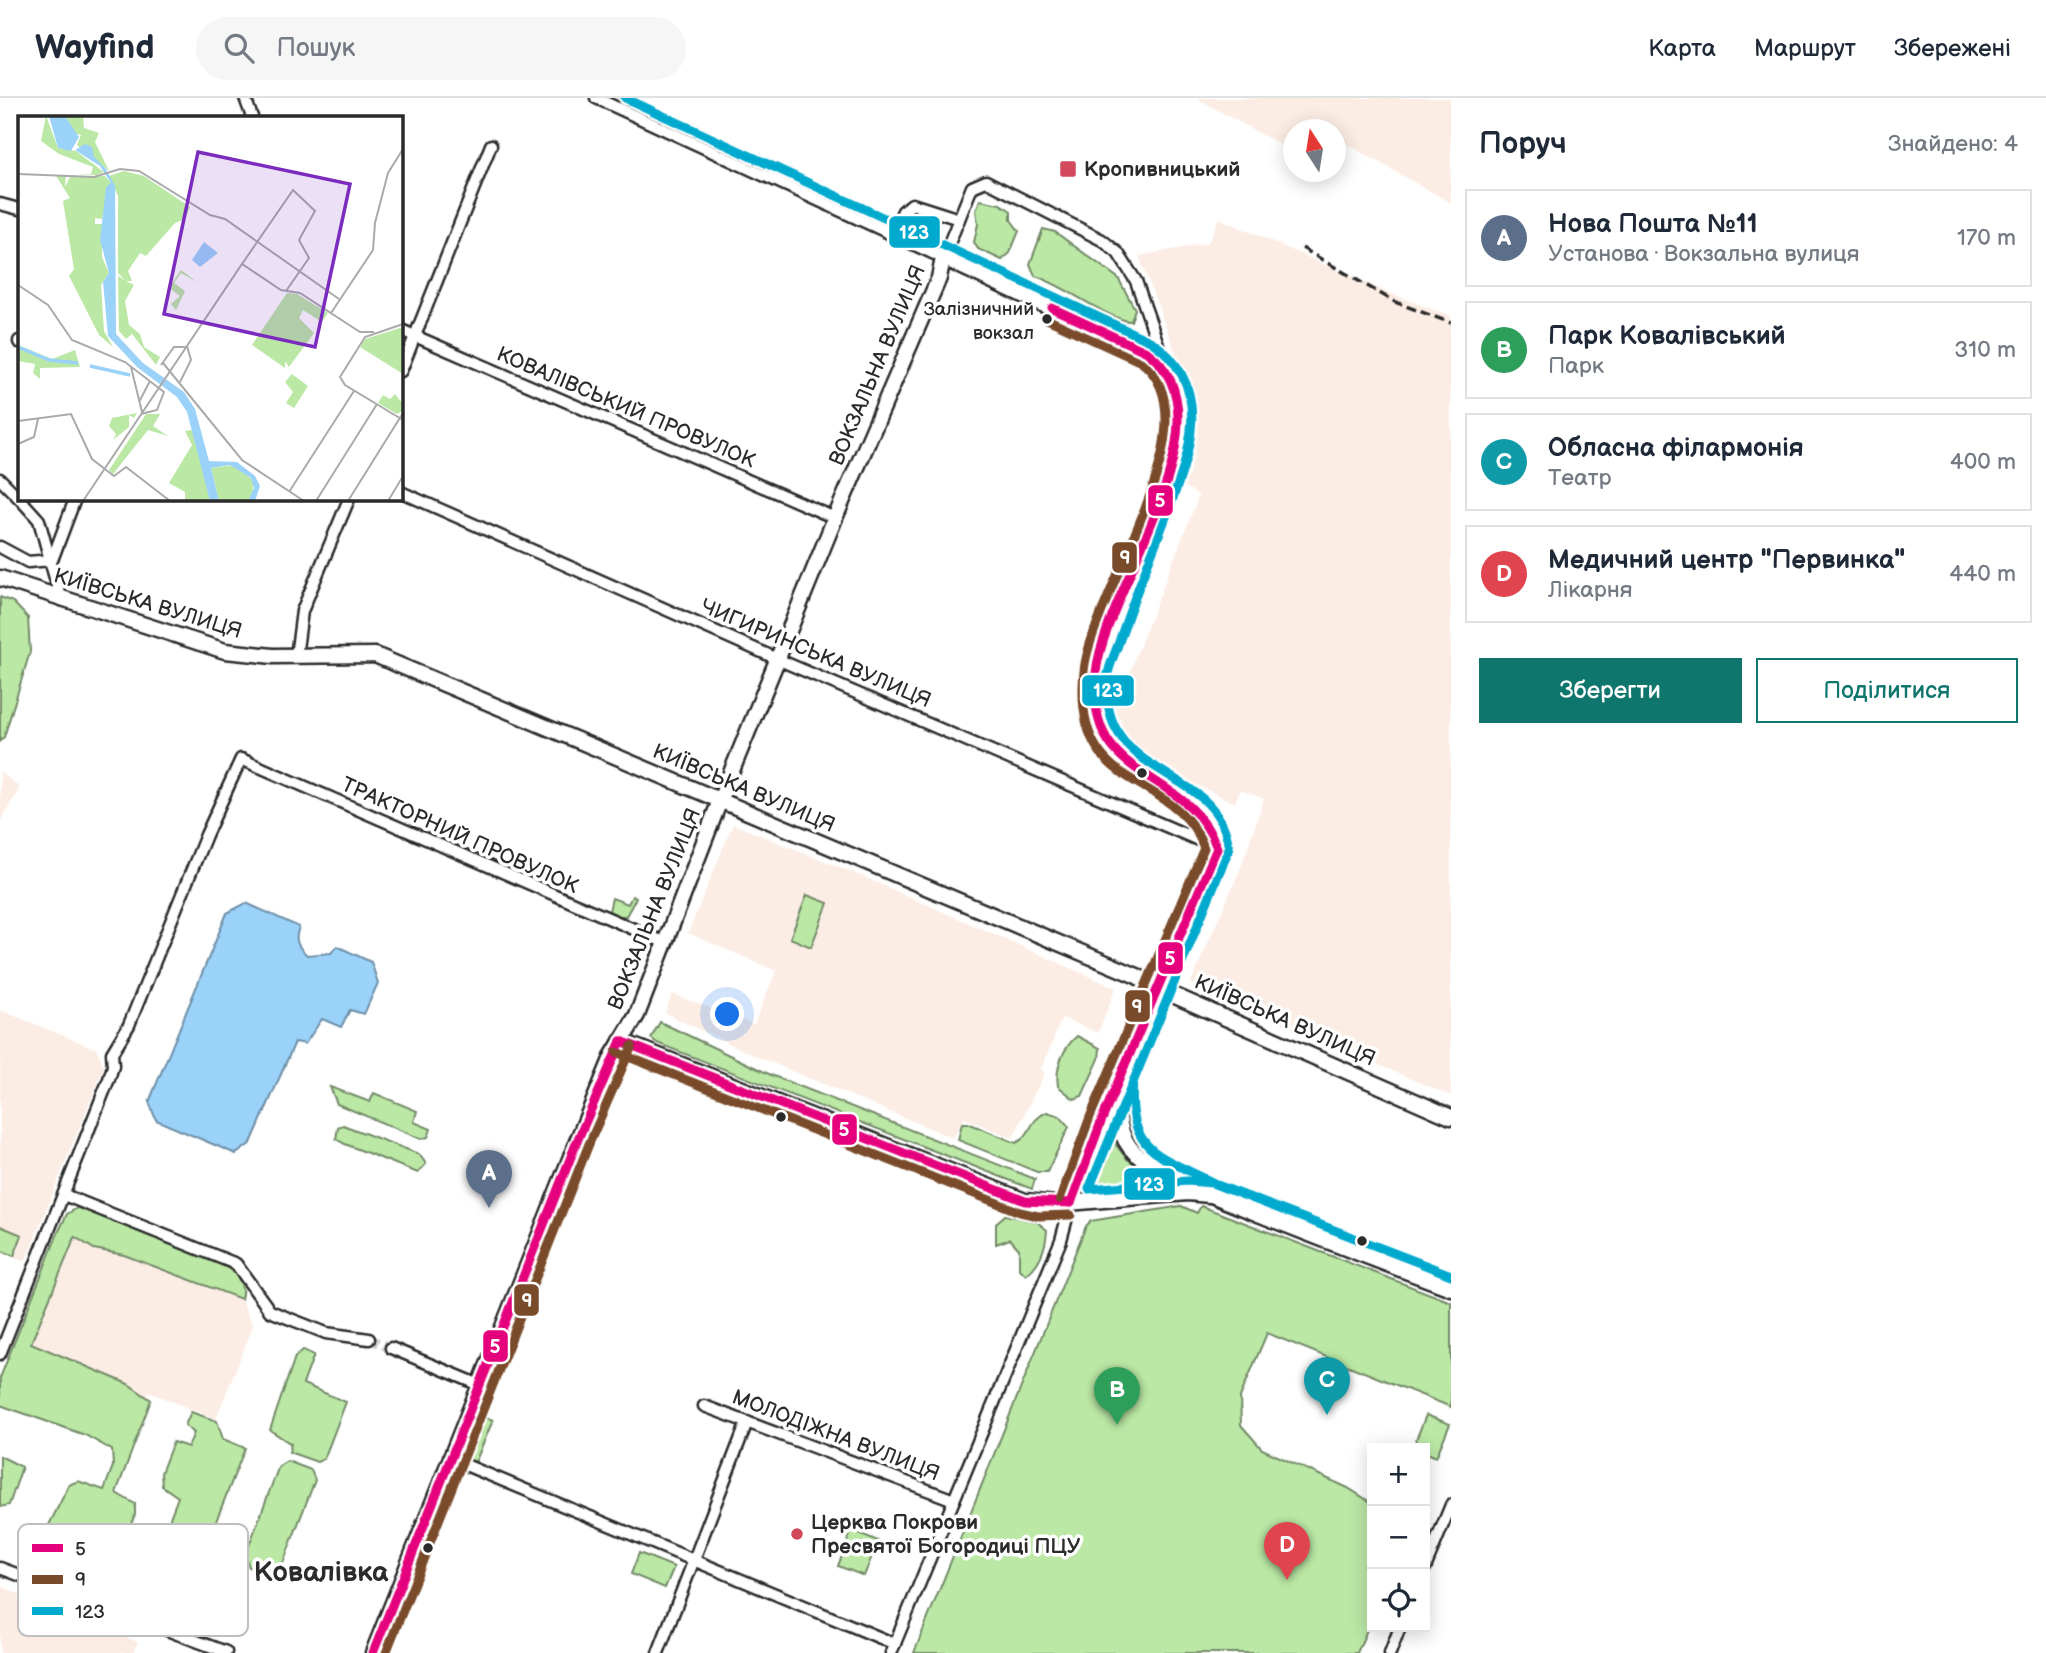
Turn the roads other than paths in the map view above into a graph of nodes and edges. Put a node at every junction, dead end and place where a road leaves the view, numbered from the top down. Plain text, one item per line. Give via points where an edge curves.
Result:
1 (245, 98) edge
2 (599, 99) edge
3 (252, 116) edge
4 (491, 145) dead end
5 (0, 204) edge
6 (18, 209) edge
7 (959, 219) junction
8 (891, 235) junction
9 (943, 258) junction
10 (402, 330) edge
11 (415, 337) junction
12 (402, 369) edge
13 (1169, 377) junction
14 (0, 479) edge
15 (402, 492) edge
16 (18, 496) edge
17 (22, 500) edge
18 (75, 500) edge
19 (349, 500) edge
20 (835, 518) junction
21 (0, 547) edge
22 (52, 560) junction
23 (0, 578) edge
24 (61, 600) junction
25 (296, 657) junction
26 (779, 659) junction
27 (720, 800) junction
28 (1217, 848) junction
29 (666, 943) junction
30 (1157, 988) junction
31 (621, 1041) junction
32 (1123, 1070) junction
33 (1451, 1117) edge
34 (64, 1195) junction
35 (1209, 1195) junction
36 (1071, 1203) junction
37 (1451, 1288) edge
38 (369, 1339) tunnel mouth
39 (391, 1348) tunnel mouth
40 (0, 1354) edge
41 (480, 1385) junction
42 (704, 1406) dead end
43 (747, 1422) junction
44 (451, 1459) junction
45 (954, 1500) junction
46 (1451, 1505) edge
47 (1430, 1556) edge
48 (693, 1560) junction
49 (0, 1568) edge
50 (18, 1575) edge
51 (1399, 1632) edge
52 (178, 1636) edge
53 (893, 1649) edge
54 (226, 1652) edge
55 (373, 1653) edge
56 (657, 1653) edge
57 (1390, 1653) edge

1 - 3 street
2 - 8 street
4 - 11 street
5 - 6 street
7 - 8 street via 912,204 905,208
7 - 9 street
7 - 13 street via 972,187 986,181 1102,240 1118,253 1136,281
8 - 9 street
9 - 13 street via 1147,353
9 - 20 street, ВОКЗАЛЬНА ВУЛИЦЯ via 939,278
10 - 11 street, КОВАЛІВСЬКИЙ ПРОВУЛОК
11 - 12 street
11 - 20 street, КОВАЛІВСЬКИЙ ПРОВУЛОК
13 - 28 street via 1180,409 1178,443 1112,622 1095,677 1093,704 1103,739 1113,752 1206,817
14 - 16 street
15 - 26 street, ЧИГИРИНСЬКА ВУЛИЦЯ
17 - 22 street via 39,520
18 - 22 street
19 - 25 street via 302,611
20 - 26 street, ВОКЗАЛЬНА ВУЛИЦЯ
21 - 22 street via 28,562
22 - 24 street
23 - 24 street, КИЇВСЬКА ВУЛИЦЯ
24 - 25 street, КИЇВСЬКА ВУЛИЦЯ via 225,651
25 - 27 street, КИЇВСЬКА ВУЛИЦЯ via 375,655
26 - 27 street, ВОКЗАЛЬНА ВУЛИЦЯ
26 - 28 street, ЧИГИРИНСЬКА ВУЛИЦЯ
27 - 29 street, ВОКЗАЛЬНА ВУЛИЦЯ
27 - 30 street, КИЇВСЬКА ВУЛИЦЯ
28 - 30 street
29 - 31 street, ВОКЗАЛЬНА ВУЛИЦЯ via 637,1015
29 - 34 street, ТРАКТОРНИЙ ПРОВУЛОК via 241,759 129,1025 112,1053 109,1079
30 - 32 street
30 - 33 street, КИЇВСЬКА ВУЛИЦЯ
31 - 36 street via 1025,1201
31 - 41 street, ВОКЗАЛЬНА ВУЛИЦЯ
32 - 35 street via 1118,1117 1125,1139 1143,1159
32 - 36 street
34 - 38 street via 236,1264 270,1311 326,1333
34 - 40 street
35 - 36 street
35 - 37 street
36 - 45 street via 1061,1240
39 - 41 street
41 - 44 street, ВОКЗАЛЬНА ВУЛИЦЯ
42 - 43 street, МОЛОДІЖНА ВУЛИЦЯ
43 - 45 street, МОЛОДІЖНА ВУЛИЦЯ
43 - 48 street
44 - 48 street
44 - 55 street, ВОКЗАЛЬНА ВУЛИЦЯ
45 - 53 street
46 - 47 street
48 - 53 street
48 - 56 street
49 - 50 street
51 - 57 street
52 - 54 street

